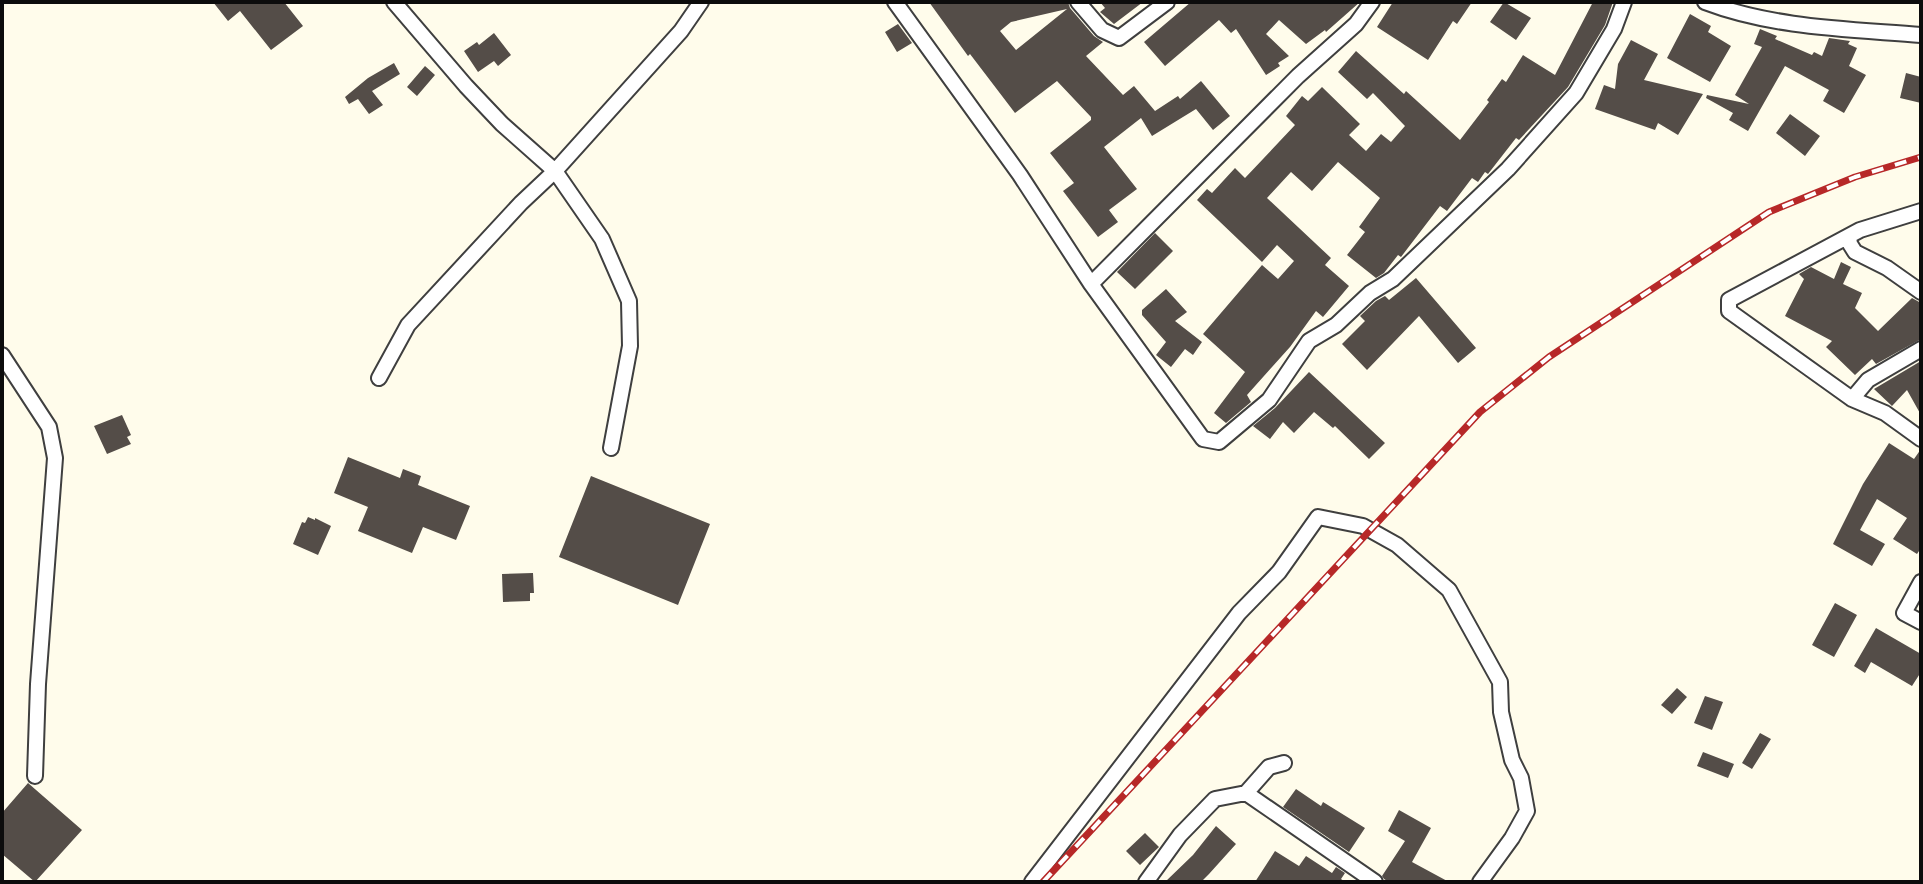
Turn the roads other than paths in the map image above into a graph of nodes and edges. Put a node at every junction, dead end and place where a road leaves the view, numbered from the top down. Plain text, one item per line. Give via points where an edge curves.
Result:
1 (394, 2) edge
2 (701, 2) edge
3 (895, 2) edge
4 (1078, 2) edge
5 (1167, 2) edge
6 (1372, 2) edge
7 (1624, 2) edge
8 (1705, 2) edge
9 (1921, 35) edge
10 (555, 171) junction
11 (1921, 211) edge
12 (1849, 237) junction
13 (1091, 284) junction
14 (1921, 292) edge
15 (1921, 349) edge
16 (2, 355) edge
17 (379, 378) dead end
18 (1852, 399) junction
19 (1921, 439) edge
20 (611, 448) dead end
21 (1921, 582) edge
22 (1921, 622) edge
23 (1284, 763) dead end
24 (35, 776) dead end
25 (1246, 793) junction
26 (1032, 882) edge
27 (1146, 882) edge
28 (1375, 882) edge
29 (1480, 882) edge

1 - 10 street via 493,114
2 - 10 street
3 - 13 street
4 - 5 street via 1102,30 1119,38
6 - 13 street via 1356,24
7 - 13 street via 1576,93 1508,169 1393,279 1309,341 1269,400 1219,442 1203,439
8 - 9 street via 1738,15 1780,22
10 - 17 street via 408,325
10 - 20 street via 602,239 629,301 630,346
11 - 12 street
12 - 14 street via 1855,252
12 - 18 street via 1728,304 1729,311
15 - 18 street via 1868,380
16 - 24 street via 49,427 55,458
18 - 19 street via 1885,413
21 - 22 street via 1904,613
23 - 25 street via 1269,767
25 - 27 street via 1215,799
25 - 28 street
26 - 29 street via 1318,517 1363,526 1397,545 1449,590 1500,682 1501,712 1527,811

